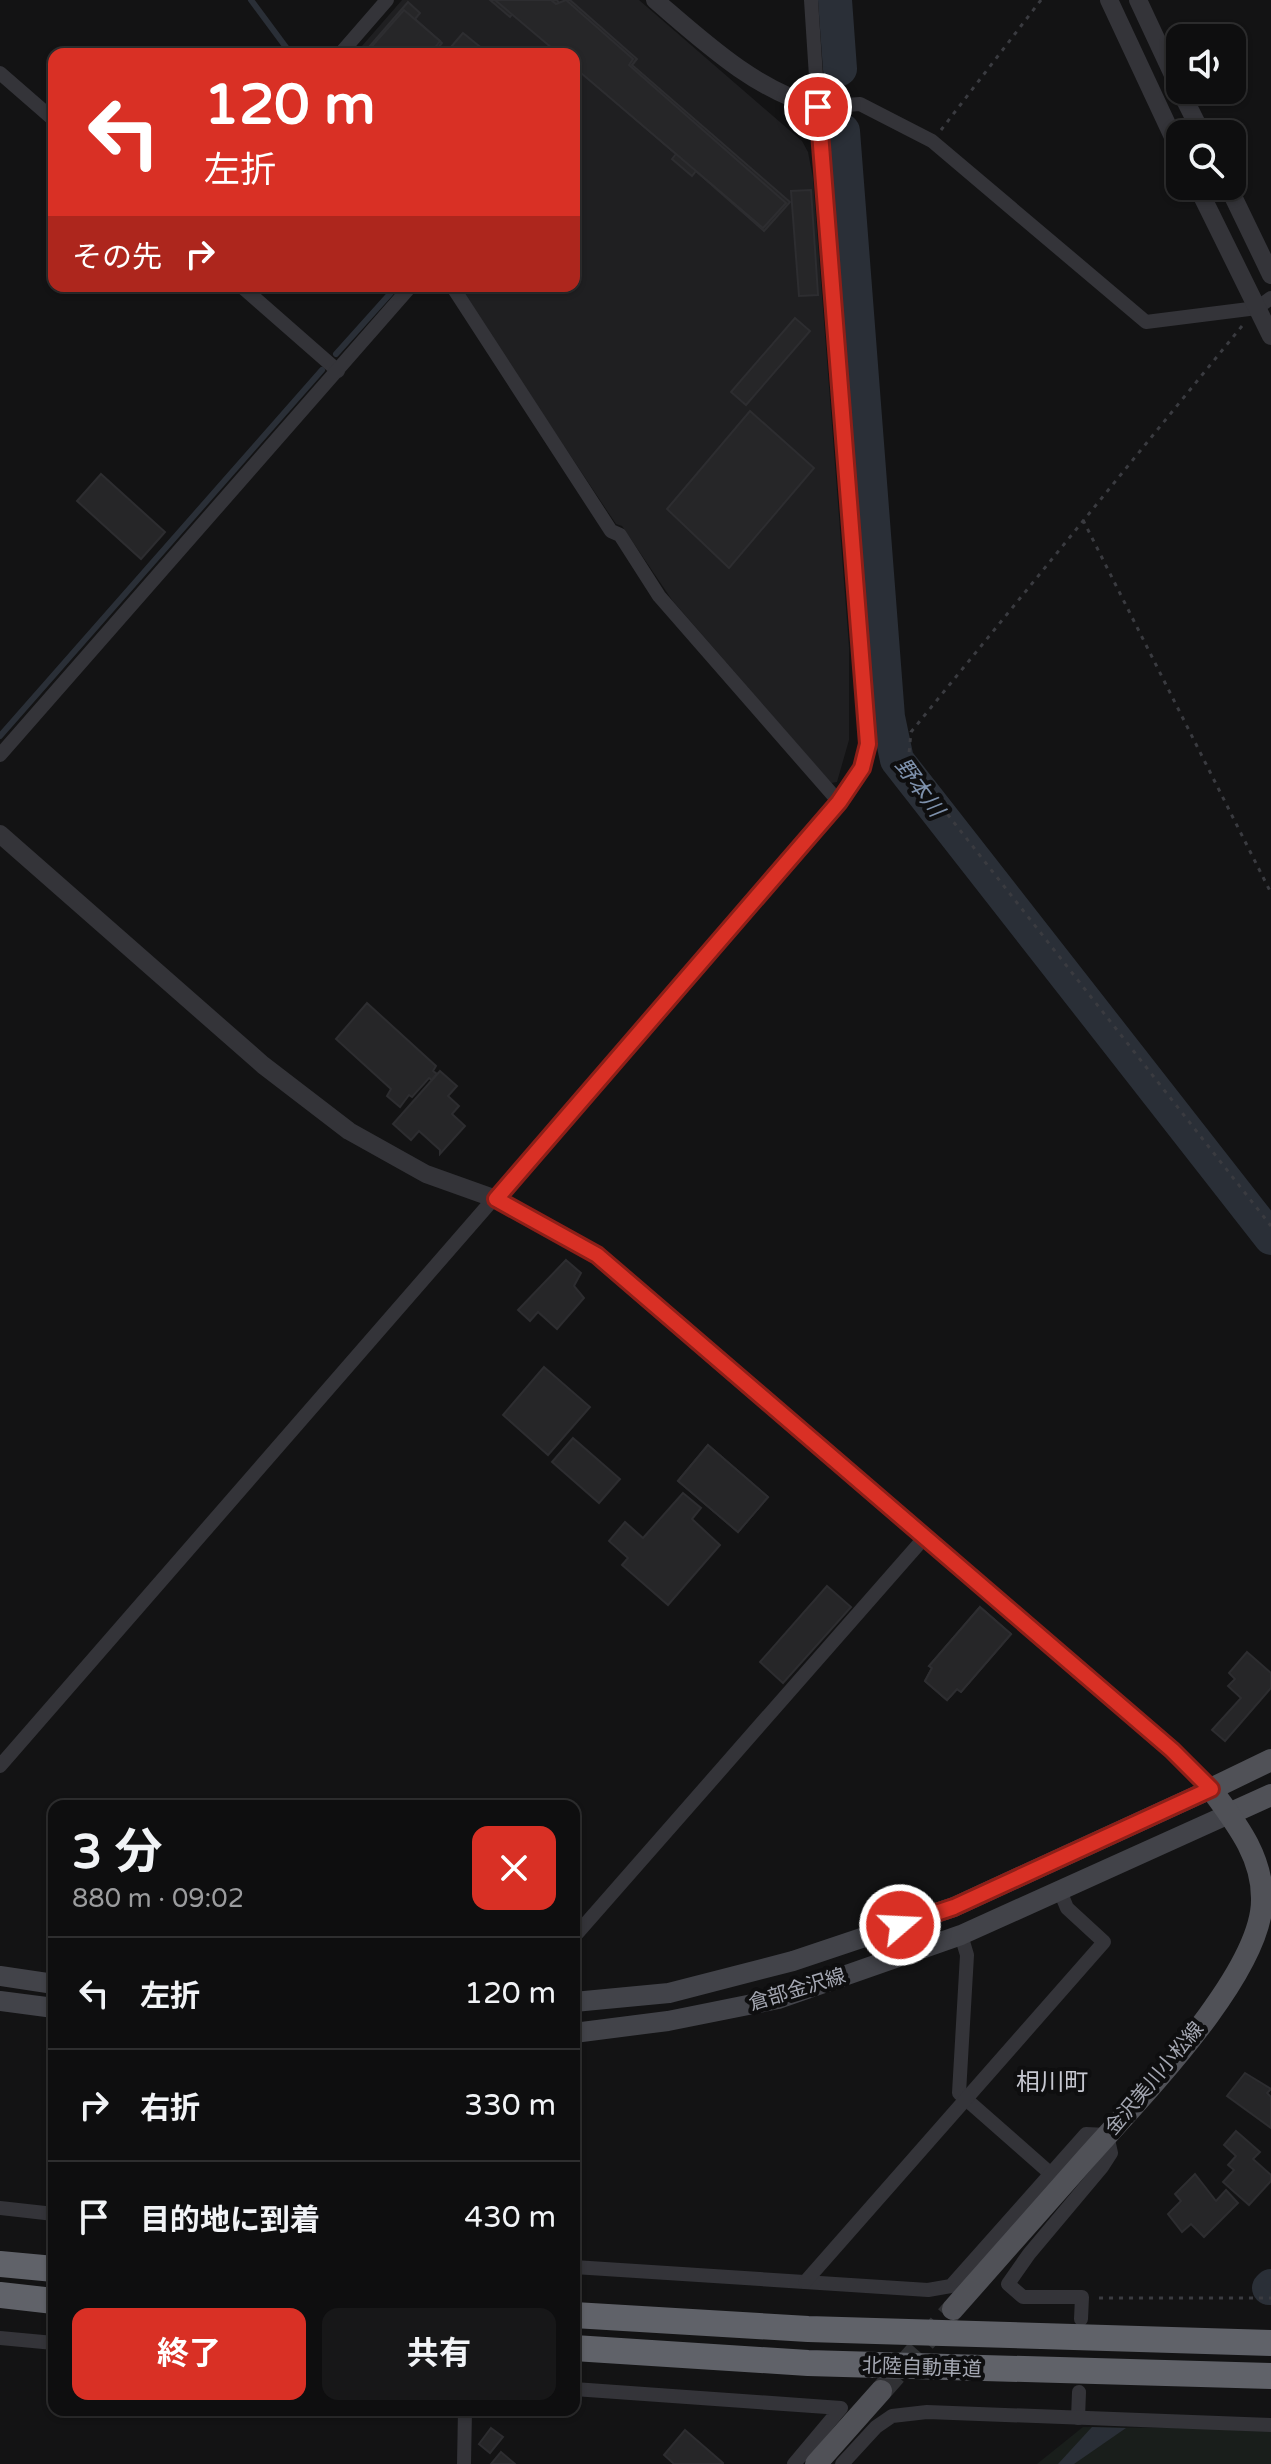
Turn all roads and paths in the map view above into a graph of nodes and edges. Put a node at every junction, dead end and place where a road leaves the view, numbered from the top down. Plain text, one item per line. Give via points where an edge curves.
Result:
1 (387, 0) edge
2 (655, 0) edge
3 (811, 0) edge
4 (1041, 0) edge
5 (1109, 0) edge
6 (1138, 0) edge
7 (345, 48) edge
8 (1166, 60) edge
9 (0, 73) edge
10 (818, 107) junction
11 (48, 115) edge
12 (1166, 122) edge
13 (932, 141) junction
14 (1205, 200) edge
15 (1235, 200) edge
16 (1271, 275) edge
17 (248, 292) edge
18 (406, 292) edge
19 (456, 292) edge
20 (1264, 303) edge
21 (1271, 336) edge
22 (338, 371) junction
23 (1083, 520) junction
24 (0, 755) edge
25 (839, 802) junction
26 (0, 834) edge
27 (1271, 893) edge
28 (496, 1199) junction
29 (1271, 1226) edge
30 (925, 1537) junction
31 (1271, 1760) edge
32 (0, 1766) edge
33 (1211, 1789) junction
34 (1271, 1795) edge
35 (1229, 1814) junction
36 (1265, 1879) edge
37 (1060, 1891) junction
38 (580, 1930) edge
39 (961, 1935) junction
40 (0, 1976) edge
41 (48, 1983) edge
42 (0, 2001) edge
43 (580, 2001) edge
44 (48, 2007) edge
45 (580, 2032) edge
46 (966, 2099) junction
47 (1107, 2135) junction
48 (1051, 2174) junction
49 (0, 2208) edge
50 (48, 2213) edge
51 (0, 2264) edge
52 (580, 2267) edge
53 (48, 2268) edge
54 (805, 2282) junction
55 (0, 2295) edge
56 (1082, 2297) junction
57 (1271, 2298) edge
58 (48, 2300) edge
59 (953, 2309) tunnel mouth
60 (580, 2315) edge
61 (1081, 2319) dead end
62 (0, 2338) edge
63 (48, 2342) edge
64 (1271, 2343) edge
65 (580, 2348) edge
66 (1271, 2376) edge
67 (580, 2389) edge
68 (881, 2391) tunnel mouth
69 (1079, 2392) dead end
70 (465, 2416) edge
71 (1078, 2418) junction
72 (1271, 2425) edge
73 (464, 2464) edge
74 (794, 2464) edge
75 (816, 2464) edge
76 (842, 2464) edge

1 - 7 street
2 - 10 street via 718,54 791,99
3 - 10 street
4 - 13 path
5 - 12 street
6 - 8 street
9 - 11 street
10 - 13 street via 860,104
10 - 25 street via 868,744 862,768
13 - 20 street via 1146,322
14 - 20 street
15 - 16 street
17 - 22 street
18 - 22 street
19 - 25 street via 659,596
20 - 21 street
20 - 23 path
22 - 24 street
23 - 27 path
23 - 29 path via 911,732 908,764
25 - 28 street
26 - 28 street via 263,1065 349,1131 426,1174
28 - 30 street via 597,1255
28 - 32 street
30 - 33 street
30 - 38 street
31 - 33 main road
33 - 35 main road, 金沢美川小松線
33 - 43 main road, 倉部金沢線 via 954,1907 793,1961 669,1993
34 - 35 main road
35 - 36 main road, 金沢美川小松線
35 - 37 main road, 倉部金沢線
36 - 47 main road, 金沢美川小松線 via 1259,1921 1217,2003
37 - 39 main road, 倉部金沢線
37 - 46 street via 1067,1908 1104,1942
39 - 45 main road, 倉部金沢線 via 778,1999
39 - 46 street via 967,1955 959,2093
40 - 41 main road
42 - 44 main road
46 - 48 street
46 - 54 street
47 - 48 street via 1086,2134
47 - 56 street via 1111,2153 1102,2167 1008,2284 1023,2297
47 - 59 main road, 金沢美川小松線
48 - 54 street via 951,2286 928,2290
49 - 50 street
51 - 53 highway
52 - 54 street
55 - 58 highway
56 - 57 path
56 - 61 street
60 - 64 highway, 北陸自動車道 via 839,2330
62 - 63 street
65 - 66 highway, 北陸自動車道 via 808,2363
67 - 74 street via 841,2408
68 - 75 main road
69 - 71 street
70 - 73 street
71 - 72 street
71 - 76 street via 927,2412 892,2416

